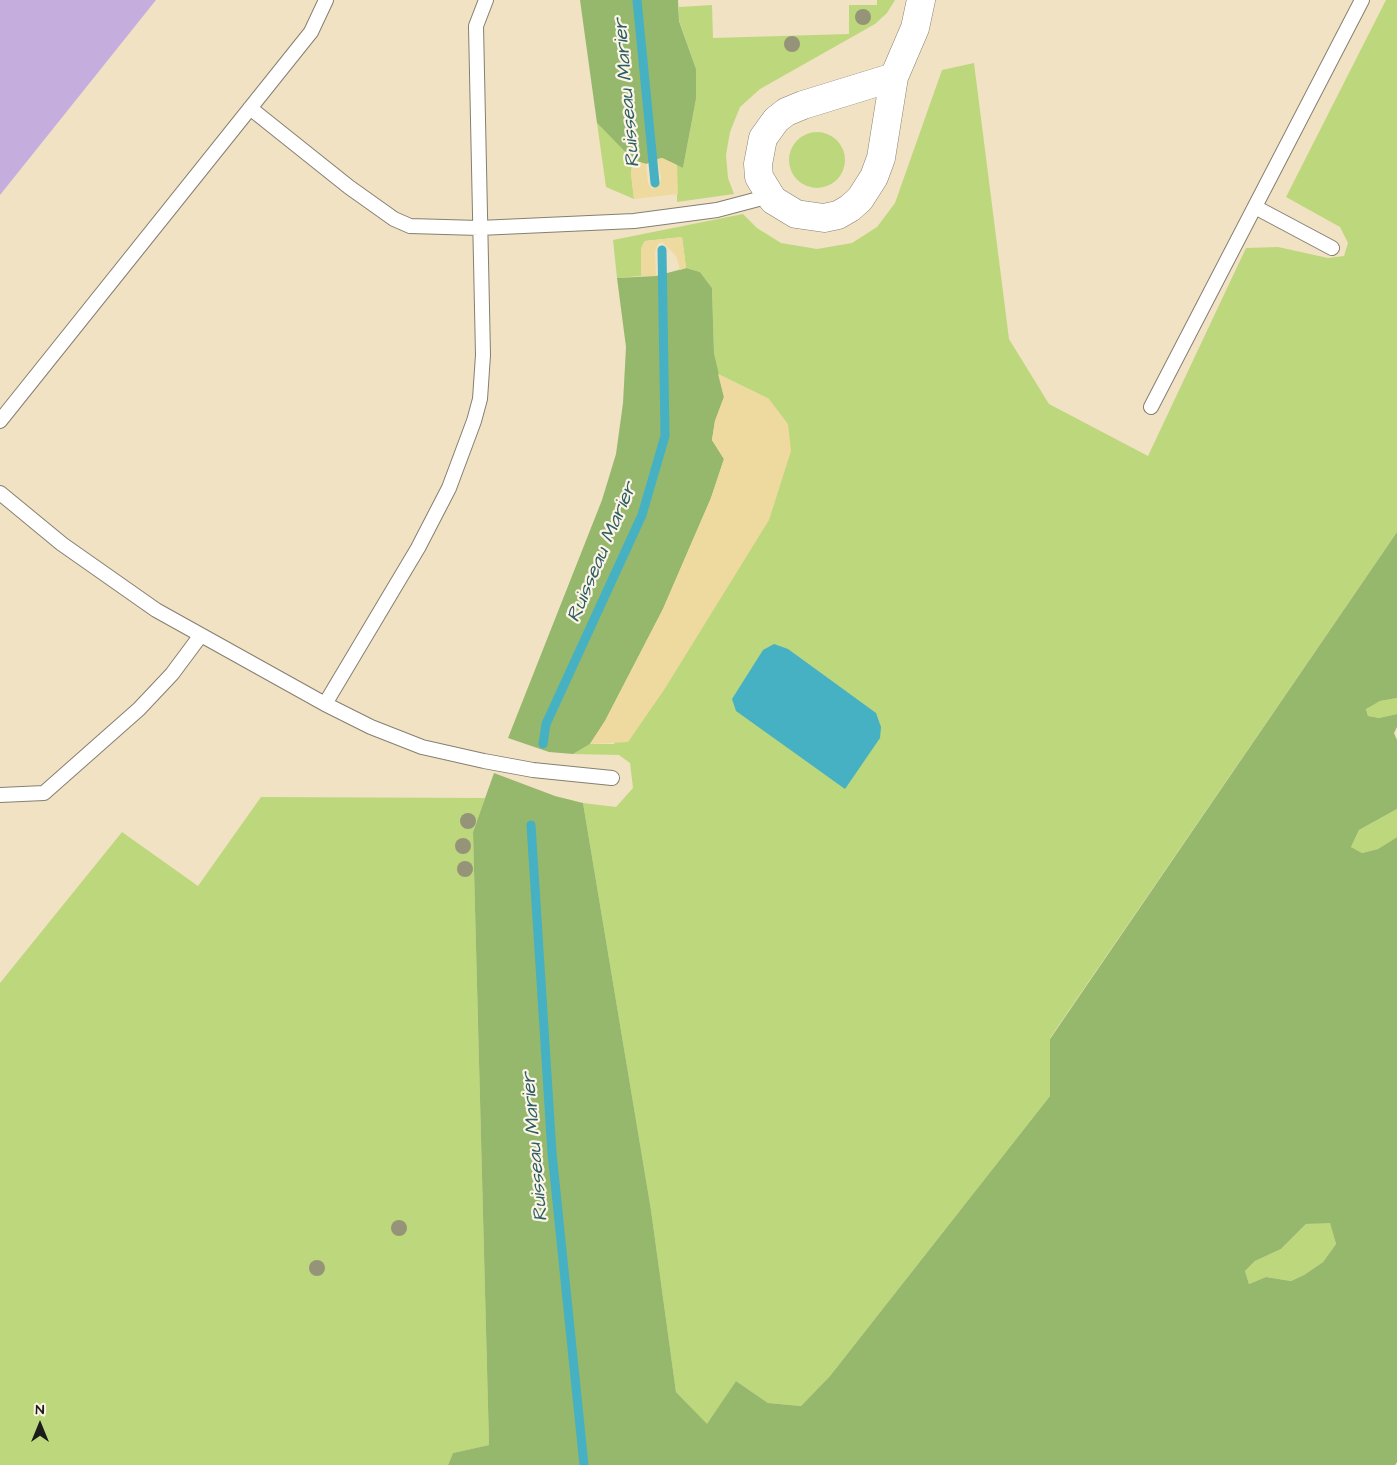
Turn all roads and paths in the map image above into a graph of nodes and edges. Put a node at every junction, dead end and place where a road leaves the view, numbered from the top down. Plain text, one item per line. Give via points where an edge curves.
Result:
1 (326, 0) edge
2 (486, 0) edge
3 (921, 0) edge
4 (1362, 0) edge
5 (894, 76) junction
6 (250, 108) junction
7 (770, 196) junction
8 (1256, 207) junction
9 (479, 228) junction
10 (1332, 248) dead end
11 (1151, 407) dead end
12 (0, 421) edge
13 (0, 493) edge
14 (201, 635) junction
15 (325, 704) junction
16 (612, 778) dead end
17 (0, 795) edge

1 - 6 lane via 311,32
2 - 9 lane via 476,26
3 - 5 street via 910,41
4 - 8 lane
5 - 7 street via 803,105 776,120 763,138 758,164 759,177
5 - 7 street via 881,158 860,199 838,215 824,218 796,214 784,209
6 - 9 lane via 394,219 426,228
6 - 12 lane
7 - 9 lane via 717,210 634,221
8 - 10 lane
8 - 11 lane
9 - 15 lane via 483,371 474,422 449,488 423,539
13 - 14 lane via 62,544 156,610
14 - 15 lane
14 - 17 lane via 172,674 139,709 44,793
15 - 16 lane via 422,747 533,770

